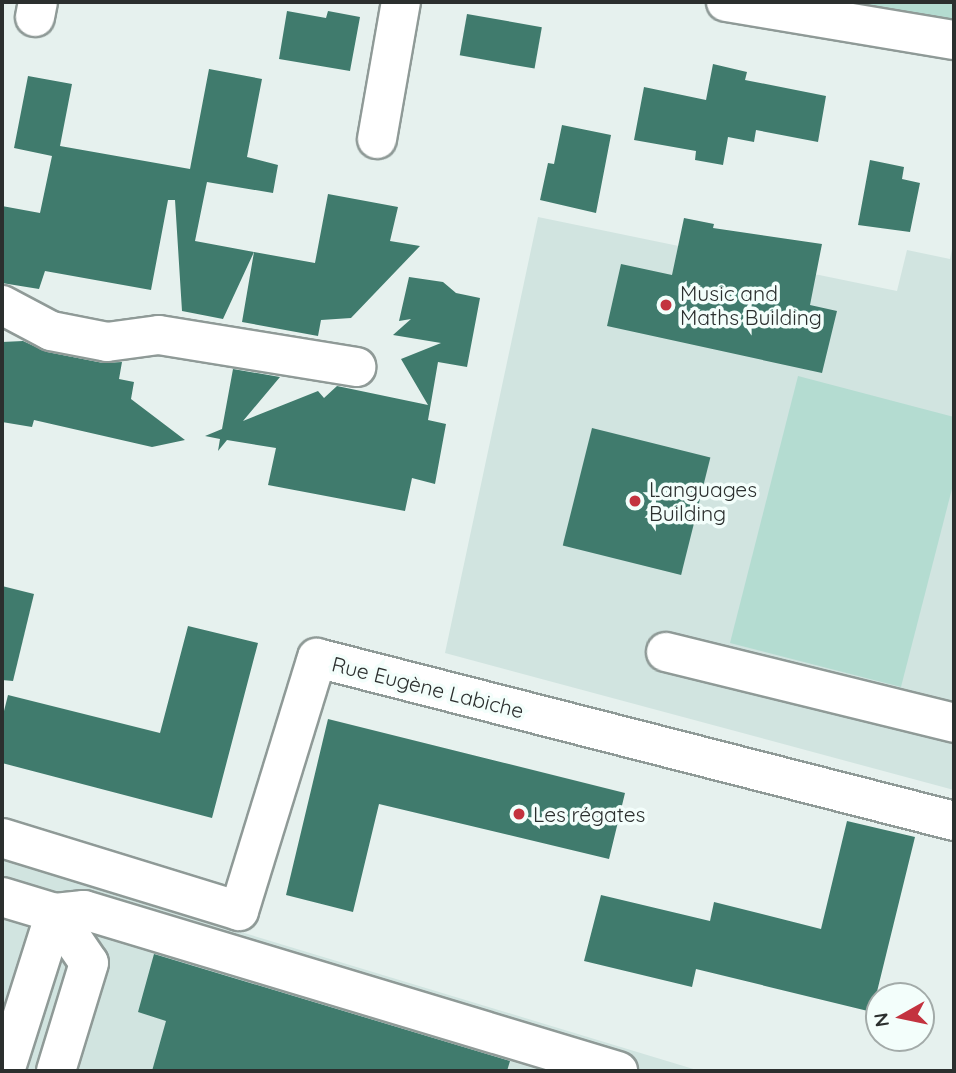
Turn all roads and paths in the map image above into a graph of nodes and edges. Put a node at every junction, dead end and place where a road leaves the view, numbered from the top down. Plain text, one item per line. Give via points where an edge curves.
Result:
1 (401, 2) edge
2 (726, 2) edge
3 (954, 40) edge
4 (377, 139) dead end
5 (2, 305) edge
6 (356, 367) dead end
7 (666, 652) dead end
8 (954, 723) edge
9 (954, 821) edge
10 (2, 838) edge
11 (2, 897) edge
12 (55, 913) junction
13 (5, 1071) edge
14 (56, 1071) edge
15 (618, 1071) edge

1 - 4 street
2 - 3 street
5 - 6 street via 51,331 107,342 159,335
7 - 8 street
9 - 10 street, Rue Eugène Labiche via 317,658 239,911
11 - 12 street
12 - 13 street
12 - 14 street via 89,963
12 - 15 street via 84,910

